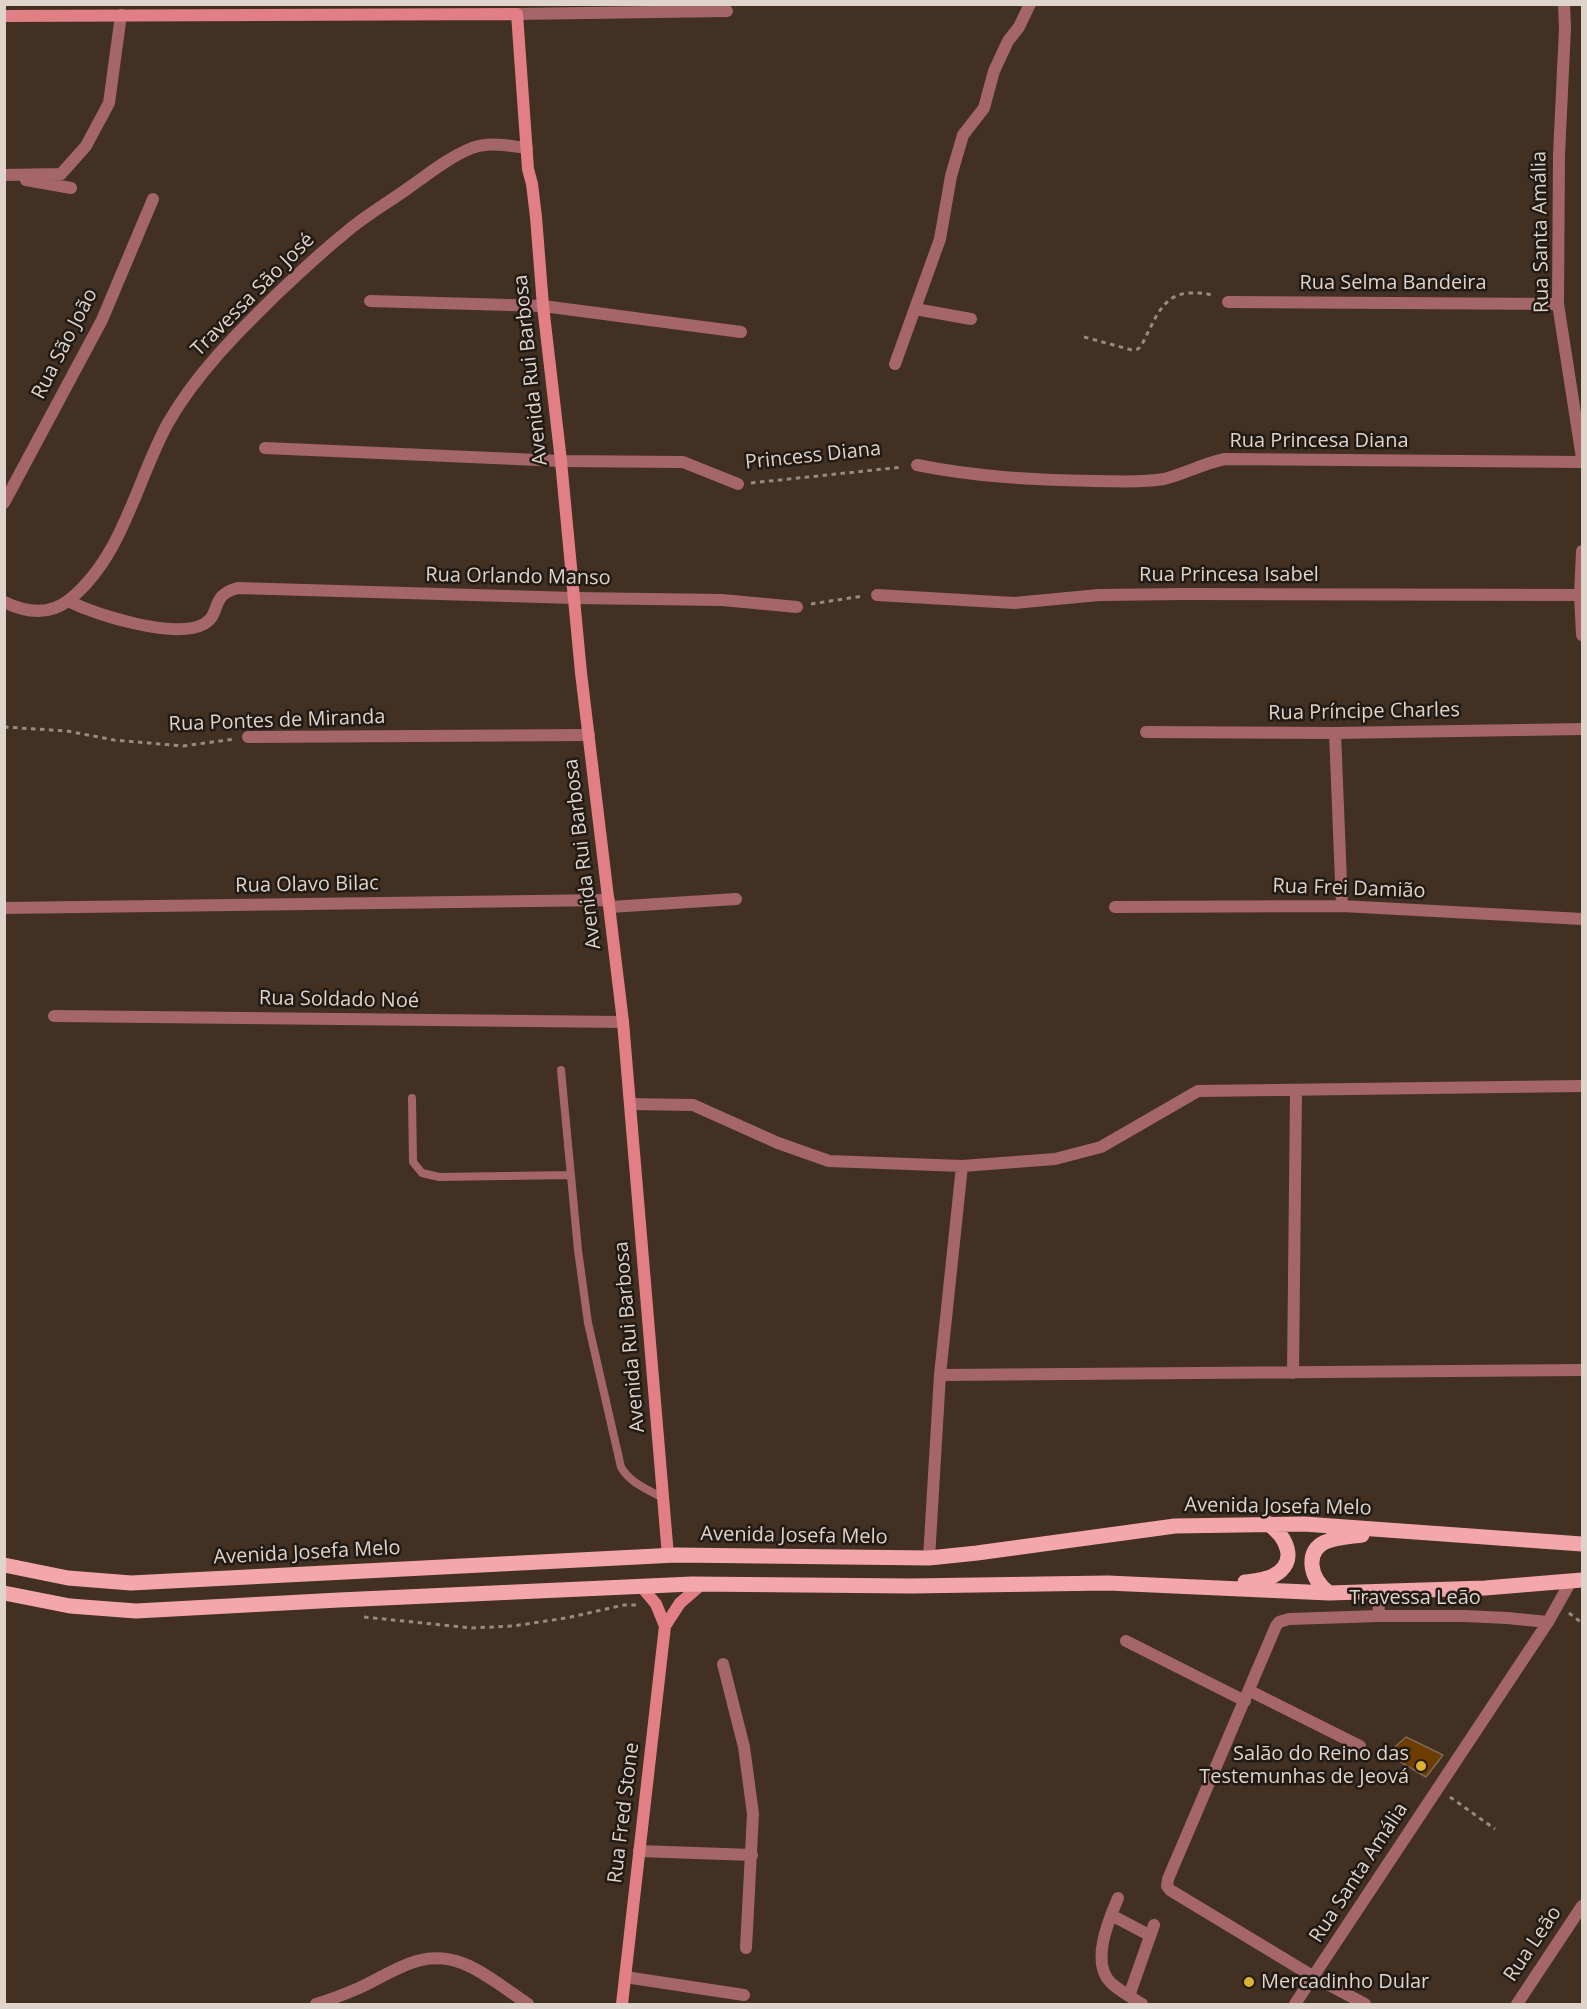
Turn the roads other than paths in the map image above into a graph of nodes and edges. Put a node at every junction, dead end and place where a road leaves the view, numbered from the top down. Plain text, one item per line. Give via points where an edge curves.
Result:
1 (1030, 4) edge
2 (1564, 4) edge
3 (727, 11) dead end
4 (517, 14) junction
5 (121, 15) junction
6 (4, 16) edge
7 (527, 148) junction
8 (4, 175) edge
9 (71, 188) dead end
10 (153, 199) dead end
11 (370, 301) dead end
12 (1228, 302) road end
13 (1558, 304) junction
14 (543, 306) junction
15 (915, 309) junction
16 (970, 319) dead end
17 (741, 332) dead end
18 (895, 364) dead end
19 (265, 448) dead end
20 (561, 460) junction
21 (1582, 460) edge
22 (917, 465) road end
23 (738, 484) road end
24 (4, 503) edge
25 (1582, 550) edge
26 (877, 595) road end
27 (1581, 595) edge
28 (574, 598) junction
29 (68, 601) junction
30 (4, 602) edge
31 (796, 607) road end
32 (1582, 635) edge
33 (1582, 729) edge
34 (1146, 732) dead end
35 (1335, 733) junction
36 (589, 735) junction
37 (248, 737) road end
38 (736, 899) dead end
39 (610, 904) junction
40 (1342, 906) junction
41 (1115, 907) dead end
42 (4, 908) edge
43 (1582, 919) edge
44 (54, 1017) dead end
45 (623, 1022) junction
46 (561, 1070) dead end
47 (1582, 1086) edge
48 (1296, 1089) junction
49 (412, 1098) dead end
50 (630, 1104) junction
51 (962, 1166) junction
52 (571, 1175) junction
53 (1582, 1370) edge
54 (1293, 1373) junction
55 (940, 1375) junction
56 (663, 1498) junction
57 (1267, 1523) junction
58 (1392, 1530) junction
59 (1582, 1544) edge
60 (668, 1556) junction
61 (929, 1558) junction
62 (4, 1565) edge
63 (1577, 1580) edge
64 (702, 1584) junction
65 (640, 1585) junction
66 (1209, 1587) junction
67 (1378, 1592) junction
68 (1329, 1593) junction
69 (8, 1598) edge
70 (1379, 1616) junction
71 (1548, 1622) junction
72 (665, 1626) junction
73 (1126, 1641) dead end
74 (723, 1664) dead end
75 (1248, 1696) junction
76 (1360, 1746) dead end
77 (639, 1851) junction
78 (752, 1855) junction
79 (1118, 1898) dead end
80 (1582, 1906) edge
81 (1111, 1915) junction
82 (746, 1948) dead end
83 (625, 1977) junction
84 (1314, 1977) junction
85 (744, 1995) dead end
86 (1129, 1996) junction
87 (316, 2004) edge
88 (528, 2004) edge
89 (622, 2004) edge
90 (1142, 2004) edge
91 (1295, 2004) edge
92 (1365, 2004) edge
93 (1517, 2004) edge

1 - 15 street via 994,70 984,108 963,135 940,239
2 - 13 street, Rua Santa Amália
3 - 4 street
4 - 5 street
4 - 7 street, Avenida Rui Barbosa
5 - 6 street
5 - 8 street via 109,103 86,146 61,174
7 - 14 street, Avenida Rui Barbosa
7 - 29 street, Travessa São José via 496,144 473,148 441,165 345,232 244,326 202,372 169,423 110,550 95,573
8 - 9 street
10 - 24 street, Rua São João via 102,320
11 - 14 street
12 - 13 street, Rua Selma Bandeira
13 - 21 street, Rua Santa Amália
14 - 17 street
14 - 20 street, Avenida Rui Barbosa
15 - 16 street
15 - 18 street
19 - 20 street
20 - 23 street, Princess Diana via 683,462
20 - 28 street, Avenida Rui Barbosa
21 - 22 street, Rua Princesa Diana via 1225,459 1150,481 972,475
25 - 27 street
26 - 27 street, Rua Princesa Isabel via 1014,603 1099,595
27 - 32 street
28 - 29 street, Rua Orlando Manso via 238,588 219,597 208,621 185,629 125,621
28 - 31 street, Rua Orlando Manso via 722,600
28 - 36 street, Avenida Rui Barbosa
29 - 30 street, Travessa São José via 45,611 19,609
33 - 35 street, Rua Príncipe Charles
34 - 35 street, Rua Príncipe Charles
35 - 40 street
36 - 37 street, Rua Pontes de Miranda
36 - 39 street, Avenida Rui Barbosa
38 - 39 street, Rua Olavo Bilac
39 - 42 street, Rua Olavo Bilac
39 - 45 street, Avenida Rui Barbosa
40 - 41 street, Rua Frei Damião
40 - 43 street, Rua Frei Damião
44 - 45 street, Rua Soldado Noé
45 - 50 street, Avenida Rui Barbosa
46 - 52 lane
47 - 48 street
48 - 51 street via 1198,1091 1101,1147 1055,1159
48 - 54 street
49 - 52 lane via 413,1161 422,1173 439,1177
50 - 51 street via 693,1105 829,1161
50 - 56 street, Avenida Rui Barbosa
51 - 55 street
52 - 56 lane via 588,1323 621,1467 634,1483
53 - 54 street
54 - 55 street
55 - 61 street
56 - 60 street, Avenida Rui Barbosa
57 - 58 main road, Avenida Josefa Melo
57 - 61 main road, Avenida Josefa Melo via 1175,1526
57 - 66 main road via 1287,1546 1286,1563 1280,1571 1263,1579
58 - 59 main road, Avenida Josefa Melo
58 - 68 main road via 1326,1541 1316,1547 1312,1567 1321,1587
60 - 61 main road, Avenida Josefa Melo
60 - 62 main road, Avenida Josefa Melo via 131,1582 68,1578
63 - 67 main road
63 - 71 street, Rua Santa Amália
64 - 65 main road
64 - 66 main road via 1108,1583
64 - 72 street, Rua Fred Stone via 680,1603
65 - 69 main road via 136,1611
65 - 72 street, Rua Fred Stone via 656,1604
66 - 68 main road
67 - 68 main road
67 - 70 street
70 - 71 street, Travessa Leão
70 - 75 street, Travessa Leão via 1282,1621 1276,1626
71 - 84 street, Rua Santa Amália
72 - 77 street, Rua Fred Stone
73 - 75 street
74 - 78 street via 749,1777
75 - 76 street
75 - 84 street via 1167,1886
77 - 78 street
77 - 83 street, Rua Fred Stone
78 - 82 street
79 - 81 street
80 - 93 street, Rua Leão
81 - 86 street via 1102,1946 1106,1977
81 - 86 street via 1152,1930
83 - 85 street
83 - 89 street, Rua Fred Stone
84 - 91 street, Rua Santa Amália
84 - 92 street
86 - 90 street
87 - 88 street via 422,1958 435,1958 464,1964

